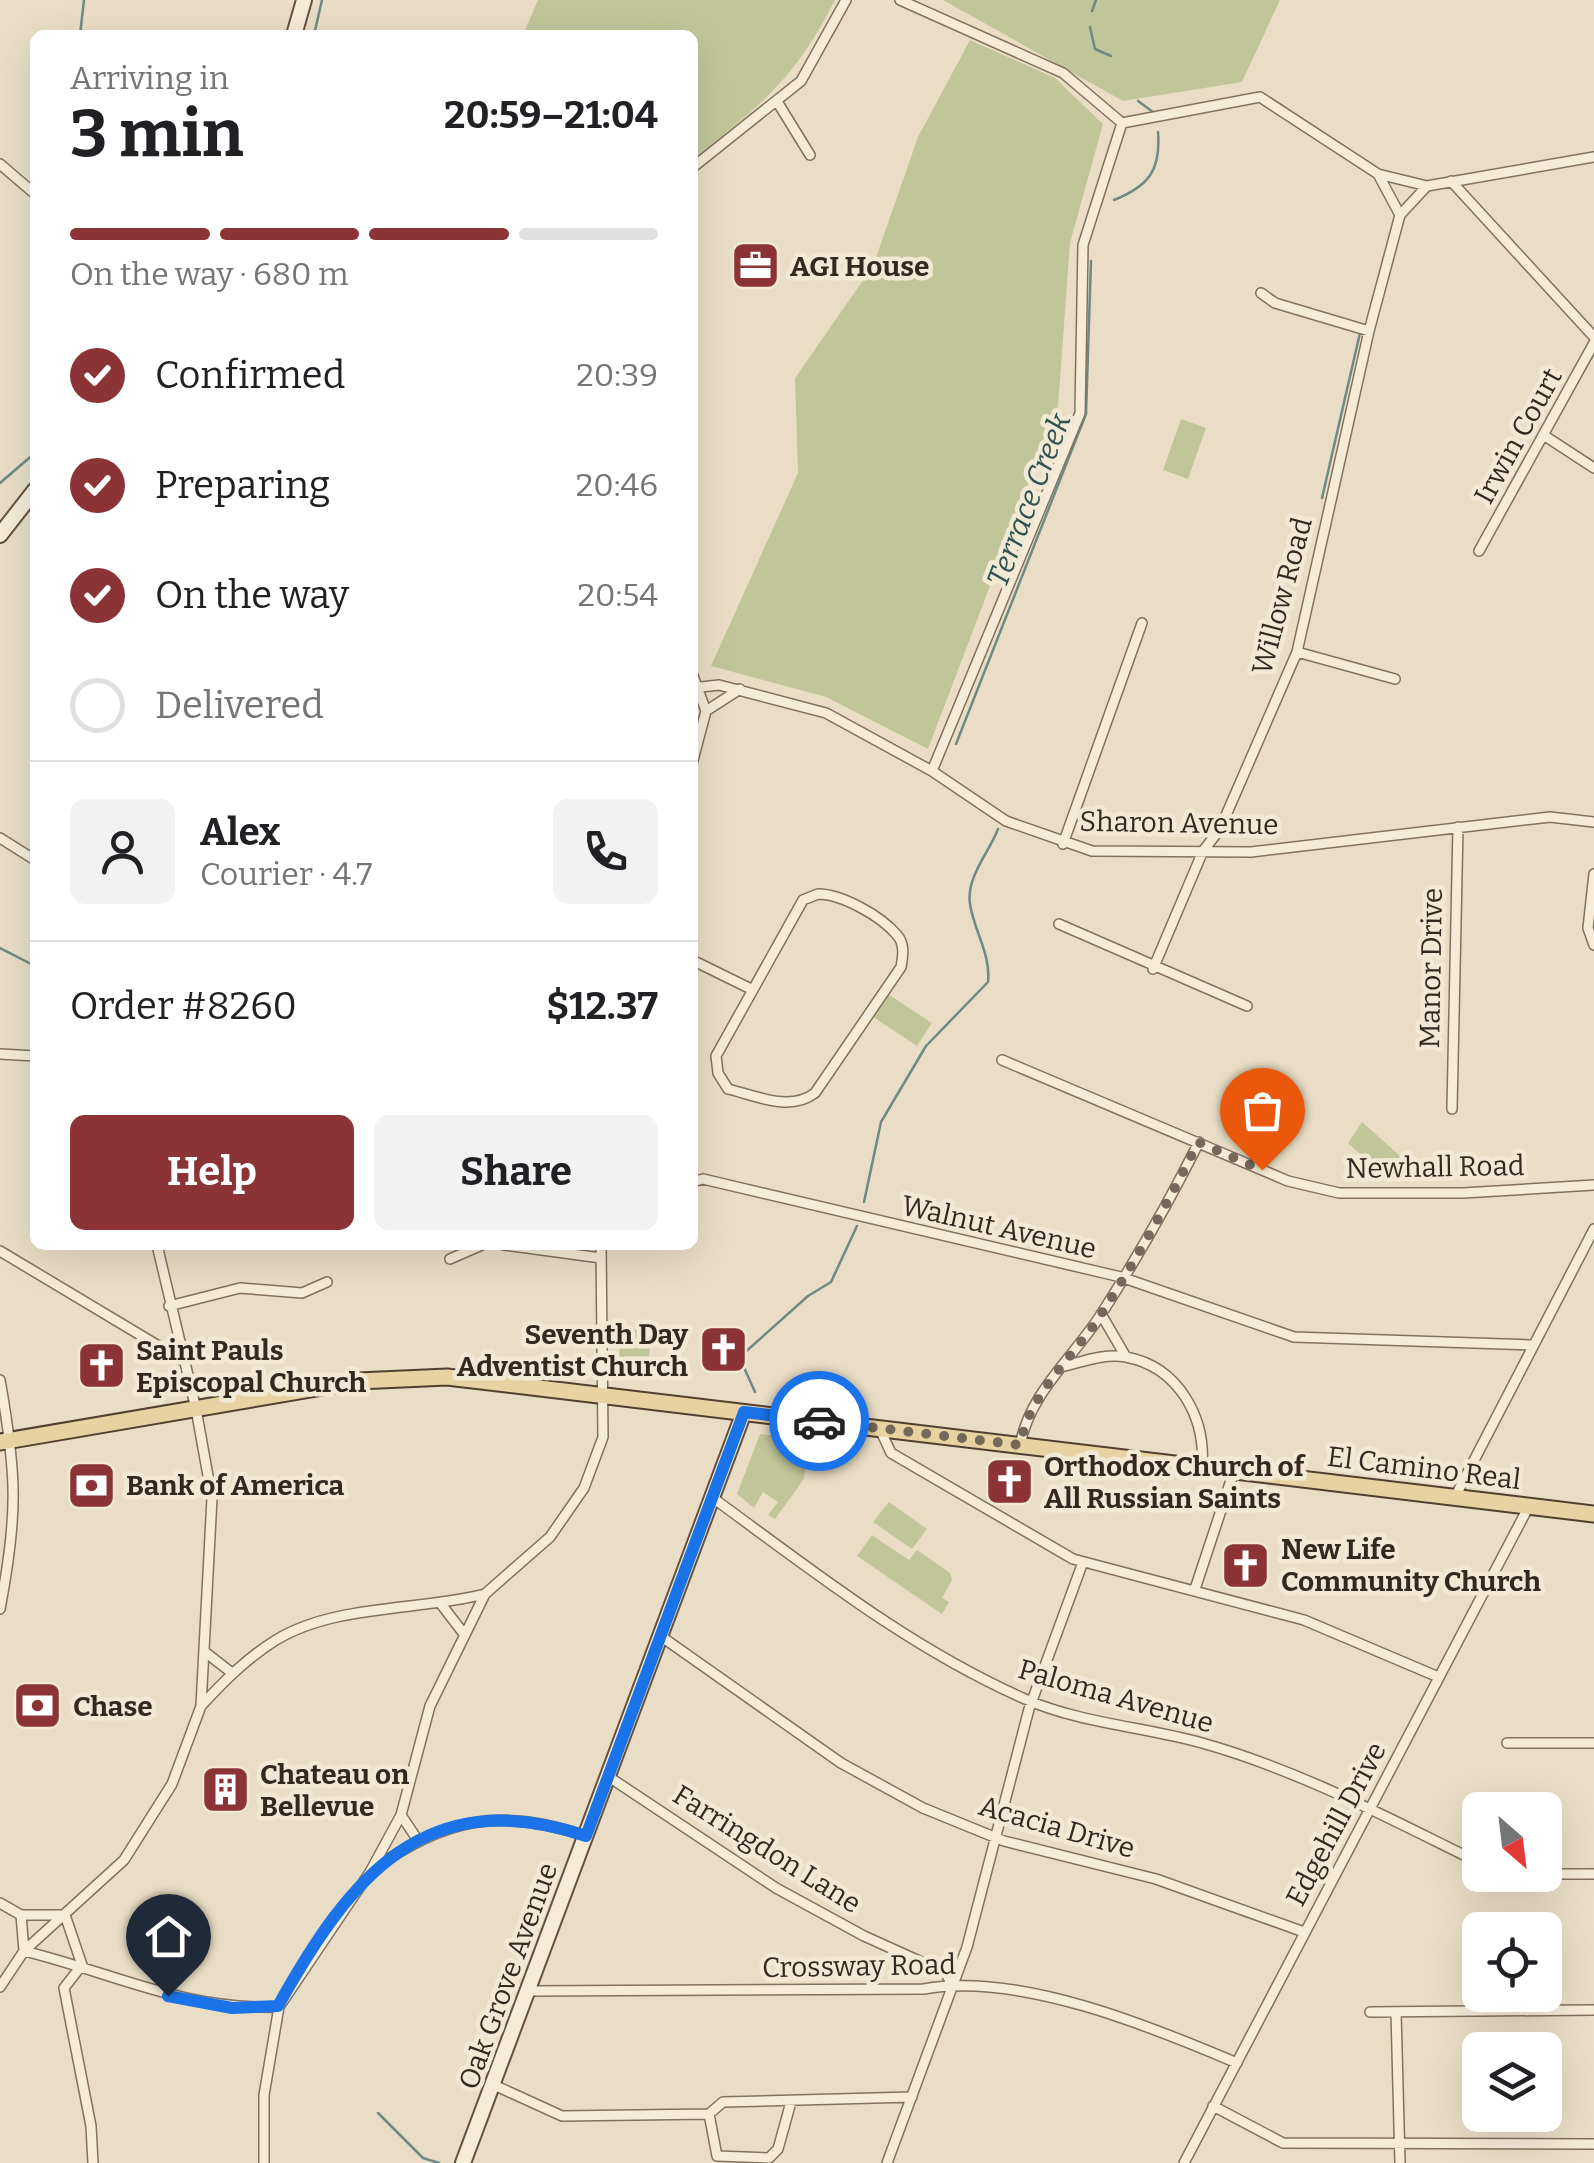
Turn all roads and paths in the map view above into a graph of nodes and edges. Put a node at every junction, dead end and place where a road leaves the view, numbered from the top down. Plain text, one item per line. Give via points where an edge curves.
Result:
1 (304, 0) edge
2 (846, 0) edge
3 (900, 0) edge
4 (295, 30) edge
5 (778, 103) junction
6 (1122, 123) junction
7 (810, 155) dead end
8 (1594, 157) edge
9 (698, 163) edge
10 (0, 164) edge
11 (1378, 174) junction
12 (1451, 181) junction
13 (1427, 186) junction
14 (30, 190) edge
15 (1400, 216) junction
16 (1261, 293) dead end
17 (1369, 332) junction
18 (1594, 340) edge
19 (1545, 436) junction
20 (1594, 468) edge
21 (30, 494) edge
22 (5, 513) edge
23 (0, 535) edge
24 (1480, 551) dead end
25 (1142, 622) dead end
26 (1297, 652) junction
27 (1395, 679) dead end
28 (698, 687) edge
29 (740, 690) junction
30 (698, 692) edge
31 (706, 711) junction
32 (698, 741) edge
33 (932, 770) junction
34 (1594, 822) edge
35 (1458, 827) junction
36 (0, 838) edge
37 (1064, 844) junction
38 (1204, 851) junction
39 (30, 857) edge
40 (1594, 874) edge
41 (1059, 924) dead end
42 (1594, 945) edge
43 (698, 963) edge
44 (1153, 969) junction
45 (751, 988) junction
46 (1247, 1006) dead end
47 (0, 1054) edge
48 (30, 1056) edge
49 (1002, 1060) dead end
50 (1452, 1109) dead end
51 (1198, 1142) junction
52 (698, 1180) edge
53 (1594, 1185) edge
54 (1594, 1229) edge
55 (157, 1250) edge
56 (471, 1250) edge
57 (541, 1250) edge
58 (601, 1250) edge
59 (0, 1251) edge
60 (601, 1258) junction
61 (450, 1259) dead end
62 (1121, 1278) junction
63 (326, 1282) dead end
64 (169, 1306) junction
65 (1101, 1314) junction
66 (1530, 1345) junction
67 (1126, 1357) junction
68 (183, 1360) junction
69 (1065, 1366) junction
70 (0, 1380) edge
71 (605, 1396) junction
72 (196, 1409) junction
73 (744, 1412) junction
74 (880, 1428) junction
75 (6, 1441) edge
76 (1020, 1445) junction
77 (1202, 1467) junction
78 (1234, 1471) junction
79 (1455, 1497) junction
80 (712, 1498) junction
81 (1528, 1506) junction
82 (1594, 1514) edge
83 (1083, 1562) junction
84 (1194, 1589) junction
85 (485, 1594) junction
86 (440, 1604) junction
87 (0, 1610) edge
88 (464, 1634) junction
89 (662, 1636) junction
90 (205, 1652) junction
91 (232, 1673) junction
92 (1436, 1676) junction
93 (1031, 1702) junction
94 (201, 1706) junction
95 (1507, 1743) dead end
96 (1594, 1743) edge
97 (609, 1777) junction
98 (1372, 1811) junction
99 (401, 1815) junction
100 (586, 1836) junction
101 (993, 1836) junction
102 (417, 1839) junction
103 (1462, 1854) edge
104 (370, 1872) junction
105 (1562, 1874) edge
106 (1594, 1874) edge
107 (0, 1903) edge
108 (21, 1915) junction
109 (65, 1915) junction
110 (1304, 1932) junction
111 (24, 1951) junction
112 (82, 1965) junction
113 (952, 1984) junction
114 (0, 1987) edge
115 (529, 1991) junction
116 (278, 2006) junction
117 (1594, 2010) edge
118 (1370, 2012) dead end
119 (1396, 2012) junction
120 (1237, 2063) junction
121 (494, 2085) junction
122 (912, 2098) junction
123 (791, 2102) junction
124 (1213, 2106) junction
125 (709, 2114) junction
126 (1400, 2143) junction
127 (1594, 2144) edge
128 (93, 2163) edge
129 (264, 2163) edge
130 (464, 2163) edge
131 (888, 2163) edge
132 (1184, 2163) edge
133 (1400, 2163) edge

1 - 4 street
2 - 5 street via 818,58
3 - 6 street via 1063,72
5 - 7 street
5 - 9 street
6 - 11 street via 1260,97
6 - 33 street via 1083,245 1080,413
8 - 12 street
10 - 14 street
11 - 13 street
11 - 15 street
12 - 13 street
12 - 18 street, Irwin Court
13 - 15 street, Willow Road
15 - 17 street, Willow Road
16 - 17 street
17 - 26 street, Willow Road
18 - 19 street, Irwin Court
19 - 20 street
19 - 24 street, Irwin Court
21 - 22 street
22 - 23 street
25 - 37 street
26 - 27 street
26 - 38 street, Willow Road via 1220,829
28 - 29 street, Sharon Avenue
29 - 31 street
29 - 33 street, Sharon Avenue via 826,713
30 - 31 street
31 - 32 street
33 - 37 street, Sharon Avenue via 1006,821
34 - 35 street, Sharon Avenue via 1550,817
35 - 38 street, Sharon Avenue via 1251,852
35 - 50 street, Manor Drive
36 - 39 street
37 - 38 street, Sharon Avenue
38 - 44 street, Willow Road
40 - 42 street via 1588,928
41 - 44 street
43 - 45 street
44 - 46 street
45 - 45 street via 716,1056 718,1074 728,1089 804,1102 902,967 904,952 898,936 871,916 834,894 818,894 803,900
47 - 48 street
49 - 51 street, Newhall Road
51 - 53 street, Newhall Road via 1288,1181 1339,1193
51 - 62 street via 1162,1216
52 - 62 street, Walnut Avenue
54 - 66 street
55 - 64 street
56 - 61 street
57 - 60 street
58 - 60 street
59 - 68 street
60 - 71 street
62 - 65 street
62 - 66 street, Walnut Avenue via 1294,1337
63 - 64 street via 302,1294 240,1288
64 - 68 street
65 - 67 street
65 - 69 street
66 - 79 street
67 - 69 street
67 - 77 street via 1156,1369 1181,1390 1205,1439
68 - 72 street
69 - 76 street via 1033,1403
70 - 75 street
71 - 72 main road, El Camino Real via 403,1376
71 - 73 main road, El Camino Real
71 - 85 street via 603,1437 584,1488 550,1536
72 - 75 main road, El Camino Real
72 - 90 street via 212,1498
73 - 74 main road, El Camino Real
73 - 80 street, Oak Grove Avenue
74 - 76 main road, El Camino Real
74 - 83 street via 892,1453
75 - 87 street via 16,1518
76 - 77 main road, El Camino Real
77 - 78 main road, El Camino Real
78 - 79 main road, El Camino Real
78 - 84 street
79 - 81 main road, El Camino Real
80 - 89 street, Oak Grove Avenue
80 - 93 street, Paloma Avenue via 918,1644
81 - 82 main road, El Camino Real
81 - 92 street, Edgehill Drive
83 - 84 street
83 - 93 street
84 - 92 street via 1304,1620
85 - 86 street
85 - 88 street
86 - 88 street
86 - 91 street via 318,1624 278,1639
88 - 99 street via 430,1706
89 - 97 street, Oak Grove Avenue
89 - 101 street, Acacia Drive via 841,1764 922,1808
90 - 91 street
90 - 94 street
91 - 94 street
92 - 98 street, Edgehill Drive
93 - 98 street, Paloma Avenue via 1202,1743
93 - 101 street
94 - 109 street via 150,1823 124,1860
95 - 96 street
97 - 100 street, Oak Grove Avenue
97 - 113 street, Farringdon Lane via 776,1888 946,1972
98 - 103 street, Paloma Avenue
98 - 110 street, Edgehill Drive
99 - 102 street
99 - 104 street
100 - 102 street via 555,1825 490,1820
100 - 115 street, Oak Grove Avenue
101 - 110 street, Acacia Drive via 1156,1878
101 - 113 street via 978,1910
102 - 104 street
104 - 116 street
105 - 106 street
107 - 108 street
108 - 109 street
108 - 111 street
109 - 111 street
109 - 112 street
110 - 120 street, Edgehill Drive
111 - 112 street
111 - 114 street
112 - 116 street via 190,2002
112 - 128 street via 64,1988
113 - 115 street, Crossway Road via 924,1990
113 - 120 street, Crossway Road via 1064,2001 1158,2028
113 - 122 street
115 - 121 street, Oak Grove Avenue
116 - 129 street via 264,2095
117 - 119 street
118 - 119 street
119 - 126 street
120 - 124 street, Edgehill Drive
121 - 125 street via 562,2116
121 - 130 street, Oak Grove Avenue
122 - 123 street
122 - 131 street
123 - 125 street via 723,2102
123 - 125 street via 778,2150 769,2158 717,2156
124 - 126 street via 1282,2143
124 - 132 street, Edgehill Drive
126 - 127 street
126 - 133 street

